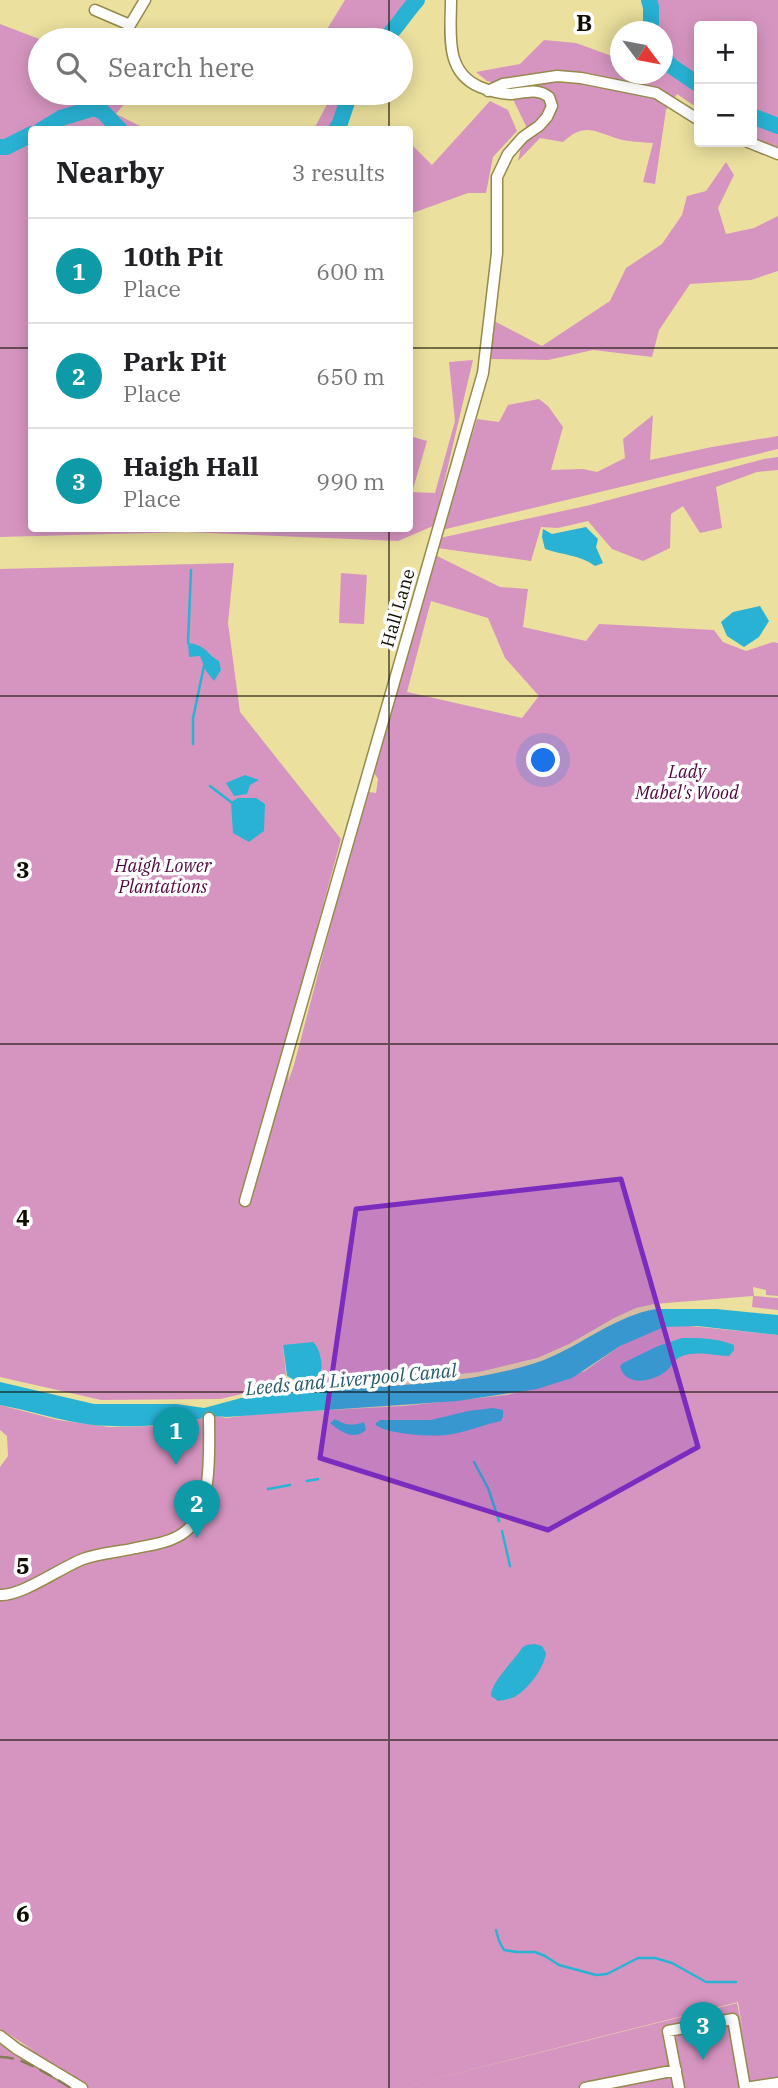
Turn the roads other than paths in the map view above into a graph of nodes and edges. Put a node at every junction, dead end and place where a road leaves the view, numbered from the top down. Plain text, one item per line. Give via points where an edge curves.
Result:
1 (145, 0) edge
2 (451, 0) edge
3 (95, 10) dead end
4 (488, 90) junction
5 (694, 117) edge
6 (757, 146) edge
7 (778, 154) edge
8 (245, 1201) dead end
9 (209, 1418) dead end
10 (0, 1595) edge
11 (0, 2036) edge
12 (0, 2046) edge
13 (16, 2049) junction
14 (676, 2070) junction
15 (778, 2082) edge
16 (82, 2088) edge
17 (584, 2088) edge
18 (679, 2088) edge
19 (745, 2088) edge

1 - 3 street via 130,25
2 - 4 street via 456,66 463,77
4 - 5 street via 557,76 581,78 656,93
4 - 8 street, Hall Lane via 496,94 540,92 550,97 552,106 548,117 508,154 497,177 497,253 483,373
6 - 7 street
9 - 10 street via 204,1497 186,1531 172,1539 86,1558 23,1590
11 - 13 street
12 - 13 street
13 - 16 street
14 - 17 street
14 - 18 street
14 - 19 street via 668,2031 733,2019
15 - 19 street

